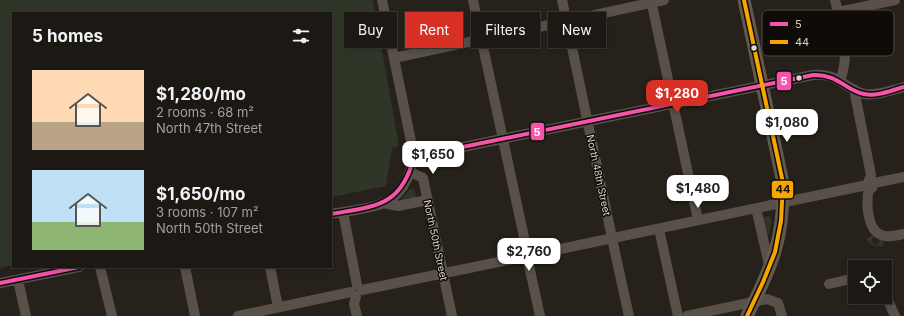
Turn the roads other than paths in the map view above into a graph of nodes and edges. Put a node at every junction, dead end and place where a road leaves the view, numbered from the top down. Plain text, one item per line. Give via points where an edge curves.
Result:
1 (382, 0) edge
2 (473, 0) edge
3 (562, 0) edge
4 (664, 0) edge
5 (744, 0) edge
6 (835, 0) edge
7 (895, 0) edge
8 (651, 1) edge
9 (838, 10) edge
10 (848, 10) edge
11 (475, 12) edge
12 (564, 12) edge
13 (604, 12) edge
14 (471, 41) edge
15 (483, 48) edge
16 (572, 48) edge
17 (846, 56) edge
18 (394, 58) junction
19 (840, 80) junction
20 (763, 86) junction
21 (904, 87) edge
22 (854, 89) junction
23 (673, 104) junction
24 (588, 122) junction
25 (502, 139) junction
26 (414, 158) junction
27 (410, 172) junction
28 (904, 177) edge
29 (870, 184) junction
30 (427, 200) junction
31 (383, 203) junction
32 (783, 203) junction
33 (756, 208) junction
34 (343, 212) junction
35 (332, 214) edge
36 (698, 220) junction
37 (659, 229) junction
38 (904, 234) edge
39 (613, 238) junction
40 (528, 256) junction
41 (75, 268) edge
42 (100, 268) edge
43 (185, 268) edge
44 (270, 268) edge
45 (770, 269) junction
46 (444, 273) junction
47 (18, 280) junction
48 (848, 280) edge
49 (0, 283) edge
50 (829, 284) dead end
51 (356, 291) junction
52 (755, 301) junction
53 (890, 304) edge
54 (278, 307) junction
55 (26, 316) edge
56 (112, 316) edge
57 (195, 316) edge
58 (238, 316) edge
59 (357, 316) edge
60 (452, 316) edge
61 (540, 316) edge
62 (629, 316) edge
63 (678, 316) edge
64 (687, 316) edge
65 (748, 316) edge
66 (782, 316) edge
67 (895, 316) edge

1 - 18 street
2 - 11 street
3 - 12 street, North 48th Street
4 - 8 street
5 - 20 main road
6 - 9 street
7 - 10 street
8 - 13 street
8 - 23 street
14 - 18 street
15 - 25 street
16 - 24 street, North 48th Street
17 - 19 street
18 - 26 street
19 - 20 street via 818,74
19 - 22 street
20 - 23 street
20 - 32 main road via 783,183
21 - 22 street via 870,94
22 - 29 street via 871,175
23 - 24 street
23 - 36 street
24 - 25 street
24 - 39 street, North 48th Street
25 - 26 street
25 - 40 street
26 - 27 street
27 - 30 street, North 50th Street via 423,178
27 - 31 street via 399,192
28 - 29 street
29 - 32 street
29 - 38 street via 866,201 872,227 878,233 890,236
30 - 31 street via 398,206
30 - 46 street, North 50th Street
31 - 34 street
32 - 33 street
32 - 45 main road via 782,224
33 - 36 street
33 - 45 street
34 - 35 street
34 - 51 street
36 - 37 street
37 - 39 street
37 - 63 street
39 - 40 street
39 - 62 street, North 48th Street
40 - 46 street
40 - 61 street
41 - 47 street
42 - 56 street
43 - 57 street
44 - 54 street
45 - 52 main road
46 - 51 street
46 - 60 street, North 50th Street
47 - 49 street
47 - 55 street
48 - 50 street
51 - 54 street
51 - 59 street via 354,304
52 - 64 street
52 - 65 main road
52 - 66 street via 774,300 778,303
53 - 67 street
54 - 58 street

